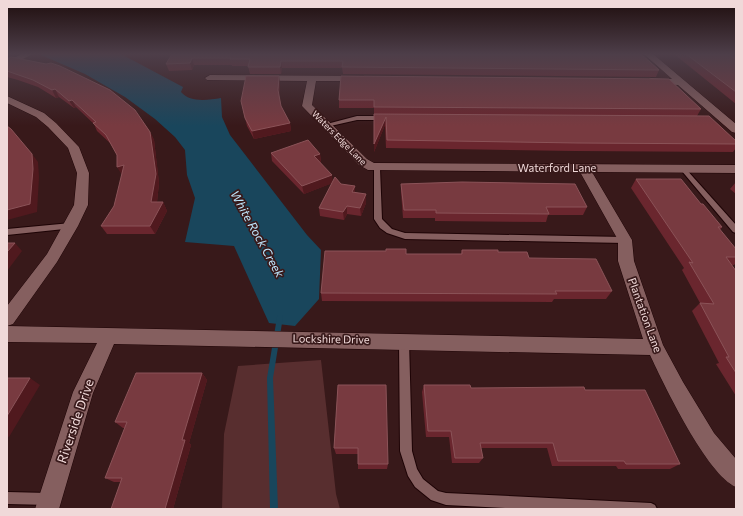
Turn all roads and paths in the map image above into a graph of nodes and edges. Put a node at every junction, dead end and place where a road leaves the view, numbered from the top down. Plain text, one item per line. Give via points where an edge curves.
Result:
1 (312, 78) edge
2 (676, 78) edge
3 (640, 81) edge
4 (680, 82) junction
5 (8, 100) edge
6 (394, 118) edge
7 (326, 125) junction
8 (736, 130) edge
9 (378, 168) junction
10 (584, 168) junction
11 (683, 169) junction
12 (736, 169) edge
13 (70, 226) junction
14 (736, 230) edge
15 (7, 232) edge
16 (625, 240) junction
17 (7, 319) edge
18 (7, 334) edge
19 (109, 336) junction
20 (404, 340) junction
21 (655, 347) junction
22 (736, 476) edge
23 (7, 498) edge
24 (48, 504) edge
25 (651, 509) edge

1 - 7 street, Waters Edge Lane via 307,106
2 - 4 street
3 - 4 street
4 - 8 street via 721,120
5 - 13 street via 40,115 52,125 73,147 81,163 81,205
6 - 7 lane via 357,118
7 - 9 street, Waters Edge Lane via 363,162
9 - 10 street, Waterford Lane
9 - 16 lane via 378,219 395,234
10 - 11 street, Waterford Lane
10 - 16 street, Plantation Lane
11 - 12 street, Waterford Lane
11 - 14 lane
13 - 15 lane
13 - 17 street via 52,258
16 - 21 street, Plantation Lane via 626,261
18 - 19 street, Lockshire Drive
19 - 20 street, Lockshire Drive
19 - 24 street, Riverside Drive via 83,392
20 - 21 street, Lockshire Drive
20 - 25 lane via 406,451 418,484 427,491 446,499
21 - 22 street, Plantation Lane via 676,389 707,440
23 - 24 lane

